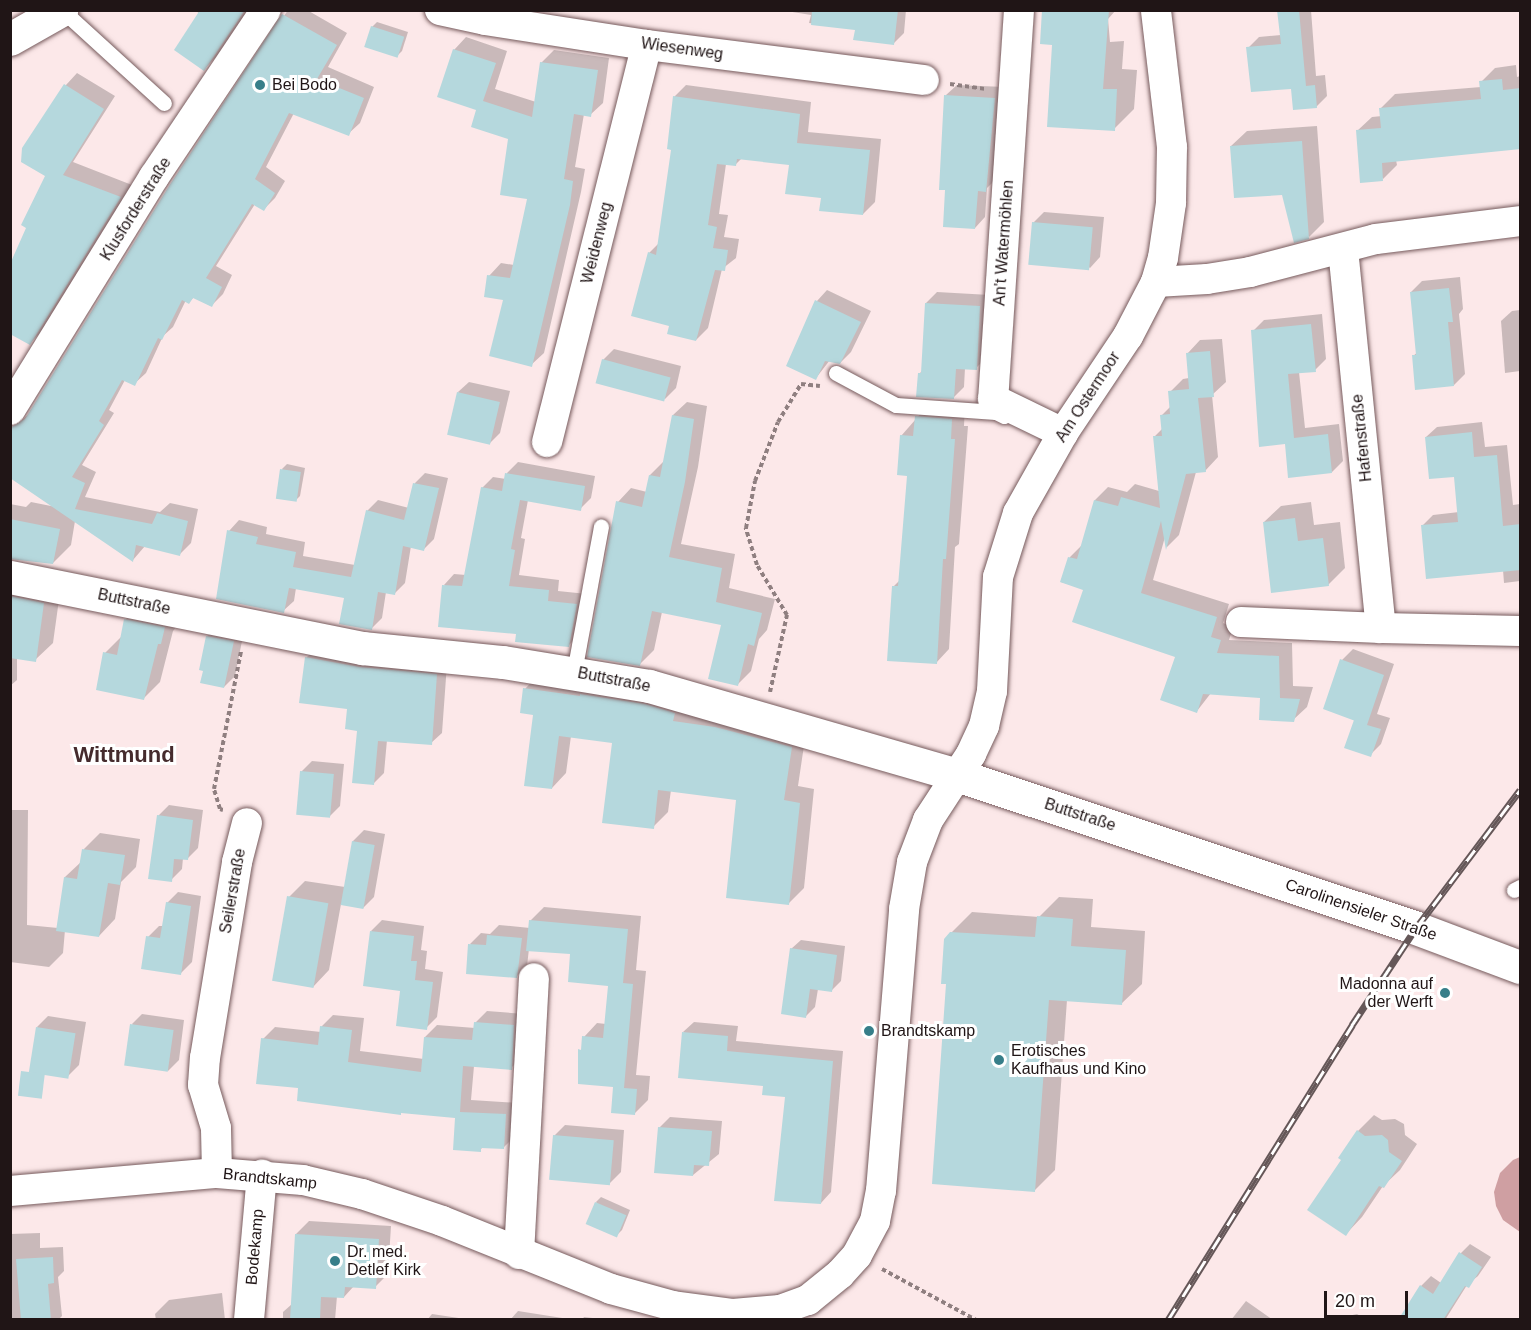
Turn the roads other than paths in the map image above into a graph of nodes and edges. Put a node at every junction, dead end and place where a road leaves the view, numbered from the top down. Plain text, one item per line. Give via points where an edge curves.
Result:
1 (62, 10) edge
2 (266, 10) edge
3 (440, 10) edge
4 (1019, 10) edge
5 (1156, 10) edge
6 (10, 39) edge
7 (647, 45) junction
8 (924, 80) road end
9 (164, 103) dead end
10 (1521, 221) edge
11 (1343, 249) junction
12 (1156, 282) junction
13 (836, 373) road end
14 (10, 410) edge
15 (1061, 436) junction
16 (547, 442) dead end
17 (601, 526) dead end
18 (10, 577) edge
19 (1241, 622) dead end
20 (1381, 628) junction
21 (1521, 631) edge
22 (574, 672) junction
23 (957, 775) junction
24 (247, 823) road end
25 (1200, 856) joint
26 (1521, 967) edge
27 (534, 978) dead end
28 (217, 1173) junction
29 (262, 1175) junction
30 (10, 1191) edge
31 (519, 1254) junction
32 (249, 1320) edge

1 - 6 street
1 - 9 lane
2 - 14 street, Klusforderstraße via 154,177
3 - 7 street, Wiesenweg
4 - 15 street, An't Watermöhlen via 993,399
5 - 12 street, Am Ostermoor via 1172,147 1168,235
7 - 8 street, Wiesenweg
7 - 16 street, Weidenweg
10 - 11 street via 1376,239
11 - 12 street via 1250,272
11 - 20 street, Hafenstraße
12 - 15 street, Am Ostermoor via 1128,336
13 - 15 lane via 896,405 996,412
15 - 23 street, Am Ostermoor via 1014,524 998,577 992,691 984,726
17 - 22 lane
18 - 22 street, Buttstraße via 362,648
19 - 20 street
20 - 21 street
22 - 23 street, Buttstraße via 649,686
23 - 25 street, Buttstraße
23 - 31 street, Brandtskamp via 928,820 912,862 904,909 881,1191 875,1221 857,1255 840,1274 808,1300 780,1310 733,1314 673,1306 611,1289
24 - 28 street, Seilerstraße via 205,1058 203,1085 216,1128
25 - 26 street, Carolinensieler Straße
27 - 31 street
28 - 29 street, Brandtskamp
28 - 30 street, Brandtskamp
29 - 31 street, Brandtskamp via 362,1194 442,1221
29 - 32 street, Bodekamp

